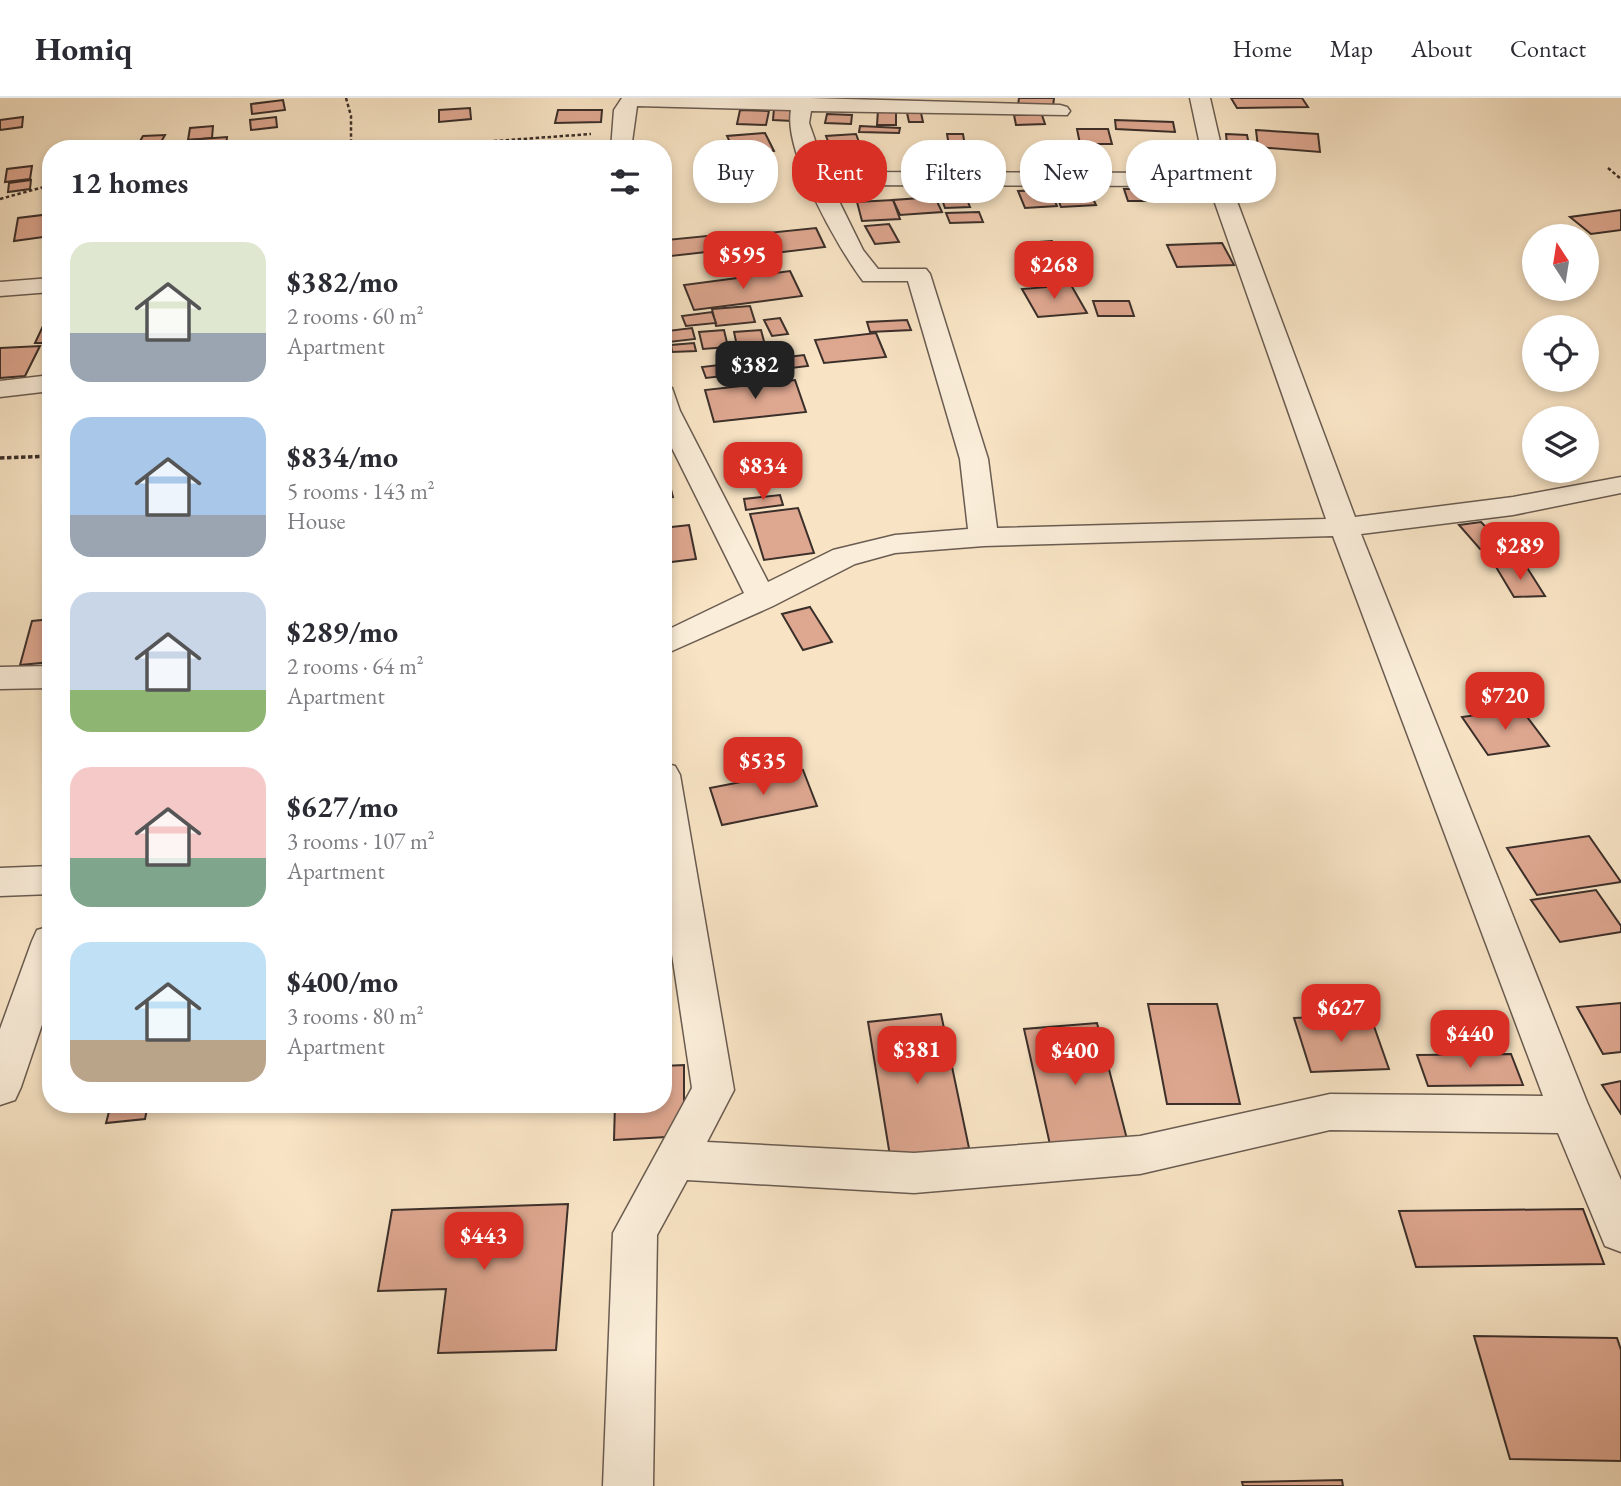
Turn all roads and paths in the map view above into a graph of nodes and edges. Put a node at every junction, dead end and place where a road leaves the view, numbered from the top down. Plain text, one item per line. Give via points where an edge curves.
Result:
1 (346, 98) edge
2 (1200, 98) edge
3 (631, 99) edge
4 (803, 102) junction
5 (1060, 111) dead end
6 (351, 140) edge
7 (621, 140) edge
8 (805, 140) edge
9 (1209, 140) edge
10 (1608, 168) dead end
11 (887, 178) edge
12 (1621, 179) edge
13 (1126, 180) edge
14 (42, 187) edge
15 (0, 199) edge
16 (829, 203) edge
17 (1226, 203) edge
18 (42, 286) edge
19 (0, 289) edge
20 (42, 384) edge
21 (0, 389) edge
22 (672, 421) edge
23 (42, 456) edge
24 (0, 458) edge
25 (1621, 485) edge
26 (1344, 527) junction
27 (984, 537) junction
28 (762, 599) junction
29 (672, 641) edge
30 (42, 677) edge
31 (0, 678) edge
32 (672, 832) edge
33 (42, 880) edge
34 (0, 882) edge
35 (42, 967) edge
36 (0, 1087) edge
37 (1566, 1102) junction
38 (676, 1160) junction
39 (1608, 1172) edge
40 (1621, 1231) edge
41 (628, 1486) edge

1 - 6 path
2 - 9 street
3 - 4 street
3 - 7 street via 624,110
4 - 5 street
4 - 8 street via 799,123
10 - 12 path
11 - 13 street
14 - 15 path
16 - 27 street via 852,251 872,276 918,274 974,458
17 - 26 street
18 - 19 street
20 - 21 street
22 - 28 street
23 - 24 path
25 - 26 street via 1513,506
26 - 27 street
26 - 37 street
27 - 28 street via 895,544 844,557
28 - 29 street
30 - 31 street
32 - 38 street via 713,1090
33 - 34 street
35 - 36 street
37 - 38 street via 1555,1115 1330,1112 1140,1155 914,1173
37 - 39 street
38 - 41 street via 635,1233
39 - 40 street

